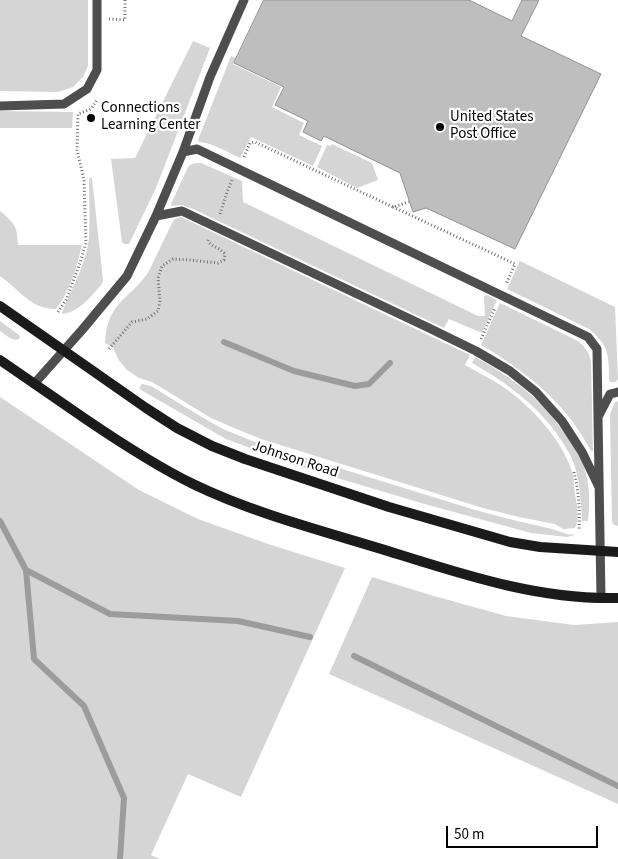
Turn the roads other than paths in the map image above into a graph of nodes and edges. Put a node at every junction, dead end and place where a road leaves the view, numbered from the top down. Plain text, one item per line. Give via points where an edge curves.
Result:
1 (97, 0) edge
2 (244, 0) edge
3 (0, 106) edge
4 (183, 152) junction
5 (156, 216) junction
6 (0, 306) edge
7 (64, 351) junction
8 (0, 360) edge
9 (34, 384) junction
10 (618, 392) edge
11 (598, 417) junction
12 (599, 487) junction
13 (599, 552) junction
14 (618, 552) edge
15 (600, 598) junction
16 (618, 598) edge

1 - 3 lane via 97,70 87,89 64,104
2 - 4 lane via 210,77
4 - 5 lane
4 - 11 lane via 197,149 588,337 597,349
5 - 7 lane via 126,276
5 - 12 lane via 182,211 429,328 510,371 536,392 562,421
6 - 7 main road, Johnson Road
7 - 9 lane
7 - 13 main road, Johnson Road via 176,428 245,459 399,510 510,542 540,548
8 - 9 main road
9 - 15 main road via 159,467 227,500 492,582 533,591
10 - 11 lane via 610,394
11 - 12 lane
12 - 13 lane
13 - 14 main road, Johnson Road
13 - 15 lane
15 - 16 main road

